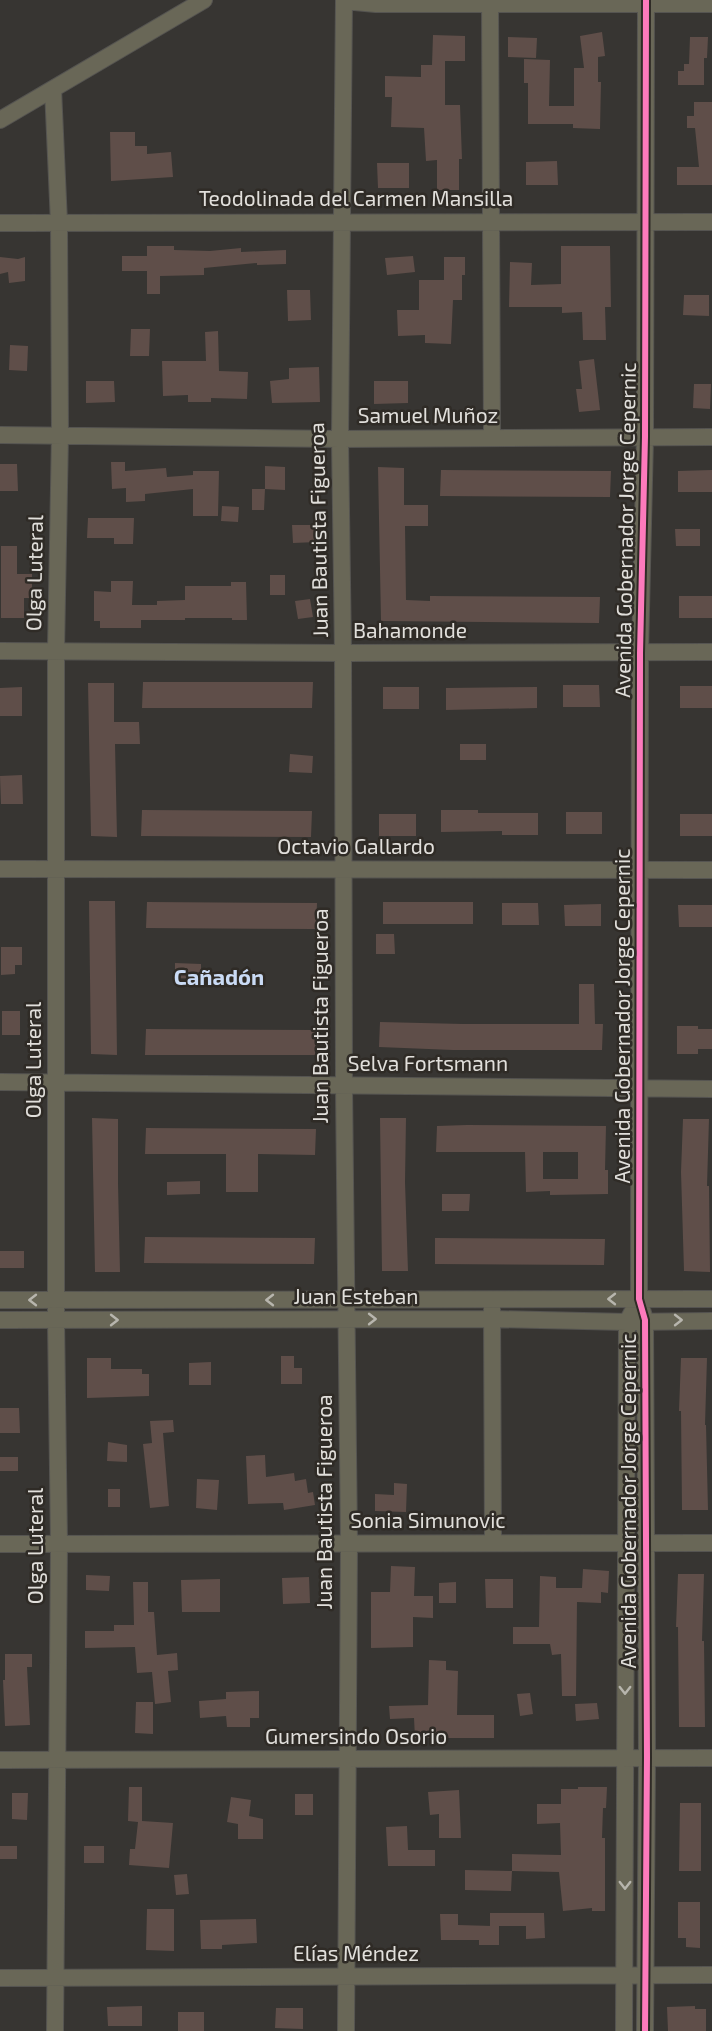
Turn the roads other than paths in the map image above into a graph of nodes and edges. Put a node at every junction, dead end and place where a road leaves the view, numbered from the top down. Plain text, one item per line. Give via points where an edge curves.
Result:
1 (204, 0) edge
2 (344, 0) edge
3 (490, 2) edge
4 (646, 2) edge
5 (712, 4) edge
6 (53, 88) junction
7 (0, 120) edge
8 (343, 221) junction
9 (491, 222) junction
10 (645, 222) junction
11 (712, 222) edge
12 (0, 223) edge
13 (59, 223) junction
14 (60, 434) junction
15 (0, 435) edge
16 (712, 436) edge
17 (645, 437) junction
18 (492, 438) junction
19 (340, 439) junction
20 (0, 651) edge
21 (56, 651) junction
22 (712, 651) edge
23 (640, 652) junction
24 (344, 654) junction
25 (0, 869) edge
26 (56, 869) junction
27 (344, 870) junction
28 (640, 870) junction
29 (712, 870) edge
30 (0, 1082) edge
31 (57, 1082) junction
32 (344, 1087) junction
33 (640, 1088) junction
34 (712, 1089) edge
35 (492, 1299) junction
36 (639, 1299) junction
37 (712, 1299) edge
38 (0, 1300) edge
39 (56, 1300) junction
40 (346, 1300) junction
41 (346, 1319) junction
42 (492, 1319) junction
43 (0, 1320) edge
44 (56, 1320) junction
45 (645, 1320) junction
46 (712, 1320) edge
47 (627, 1322) junction
48 (493, 1543) junction
49 (626, 1543) junction
50 (646, 1543) junction
51 (712, 1543) edge
52 (0, 1544) edge
53 (59, 1544) junction
54 (349, 1544) junction
55 (625, 1757) junction
56 (647, 1757) junction
57 (712, 1758) edge
58 (0, 1760) edge
59 (348, 1760) junction
60 (58, 1761) junction
61 (624, 1975) junction
62 (645, 1975) junction
63 (712, 1975) edge
64 (346, 1976) junction
65 (0, 1978) edge
66 (56, 1978) junction
67 (55, 2031) edge
68 (346, 2031) edge
69 (624, 2031) edge
70 (645, 2031) edge

1 - 6 street
2 - 3 street via 376,4
2 - 8 street, Juan Bautista Figueroa
3 - 4 street
3 - 9 street
4 - 5 street
4 - 10 street, Avenida Gobernador Jorge Cepernic
6 - 7 street
6 - 13 street, Olga Luteral
8 - 9 street, Teodolinada del Carmen Mansilla
8 - 13 street, Teodolinada del Carmen Mansilla
8 - 19 street, Juan Bautista Figueroa
9 - 10 street, Teodolinada del Carmen Mansilla
9 - 18 street
10 - 11 street, Teodolinada del Carmen Mansilla
10 - 17 street, Avenida Gobernador Jorge Cepernic
12 - 13 street, Teodolinada del Carmen Mansilla
13 - 14 street, Olga Luteral
14 - 15 street, Samuel Muñoz
14 - 19 street, Samuel Muñoz
14 - 21 street, Olga Luteral
16 - 17 street, Samuel Muñoz
17 - 18 street, Samuel Muñoz
17 - 23 street, Avenida Gobernador Jorge Cepernic
18 - 19 street, Samuel Muñoz
19 - 24 street, Juan Bautista Figueroa
20 - 21 street, Bahamonde
21 - 24 street, Bahamonde
21 - 26 street, Olga Luteral
22 - 23 street, Bahamonde
23 - 24 street, Bahamonde
23 - 28 street, Avenida Gobernador Jorge Cepernic
24 - 27 street, Juan Bautista Figueroa
25 - 26 street, Octavio Gallardo
26 - 27 street, Octavio Gallardo
26 - 31 street, Olga Luteral
27 - 28 street, Octavio Gallardo
27 - 32 street, Juan Bautista Figueroa
28 - 29 street, Octavio Gallardo
28 - 33 street, Avenida Gobernador Jorge Cepernic
30 - 31 street, Selva Fortsmann
31 - 32 street, Selva Fortsmann
31 - 39 street, Olga Luteral
32 - 33 street, Selva Fortsmann
32 - 40 street, Juan Bautista Figueroa
33 - 34 street, Selva Fortsmann
33 - 36 street, Avenida Gobernador Jorge Cepernic
36 -> 35 street, Juan Esteban
35 - 40 street, Juan Esteban
35 - 42 street
36 - 37 street, Juan Esteban
36 - 45 street, Avenida Gobernador Jorge Cepernic
36 - 47 street, Avenida Gobernador Jorge Cepernic
39 -> 38 street, Juan Esteban
40 -> 39 street, Juan Esteban
39 - 44 street, Olga Luteral
40 - 41 street, Juan Bautista Figueroa
41 -> 42 street, Juan Esteban
44 -> 41 street, Juan Esteban
41 - 54 street, Juan Bautista Figueroa
42 - 47 street, Juan Esteban
42 - 48 street
43 - 44 street, Juan Esteban
44 - 53 street, Olga Luteral
45 -> 46 street, Juan Esteban
45 - 47 street, Juan Esteban
45 - 50 street, Avenida Gobernador Jorge Cepernic
47 - 49 street, Avenida Gobernador Jorge Cepernic
48 - 49 street, Sonia Simunovic
48 - 54 street, Sonia Simunovic
49 - 50 street, Sonia Simunovic
49 -> 55 street, Avenida Gobernador Jorge Cepernic
50 - 51 street, Sonia Simunovic
50 - 56 street, Avenida Gobernador Jorge Cepernic
52 - 53 street, Sonia Simunovic
53 - 54 street, Sonia Simunovic
53 - 60 street, Olga Luteral
54 - 59 street, Juan Bautista Figueroa
55 - 56 street, Gumersindo Osorio
55 - 59 street, Gumersindo Osorio
55 -> 61 street, Avenida Gobernador Jorge Cepernic
56 - 57 street, Gumersindo Osorio
56 - 62 street, Avenida Gobernador Jorge Cepernic
58 - 60 street, Gumersindo Osorio
59 - 60 street, Gumersindo Osorio
59 - 64 street, Juan Bautista Figueroa
60 - 66 street, Olga Luteral
61 - 62 street, Elías Méndez
61 - 64 street, Elías Méndez
61 - 69 street, Avenida Gobernador Jorge Cepernic
62 - 63 street, Elías Méndez
62 - 70 street, Avenida Gobernador Jorge Cepernic
64 - 66 street, Elías Méndez
64 - 68 street, Juan Bautista Figueroa
65 - 66 street, Elías Méndez
66 - 67 street, Olga Luteral

